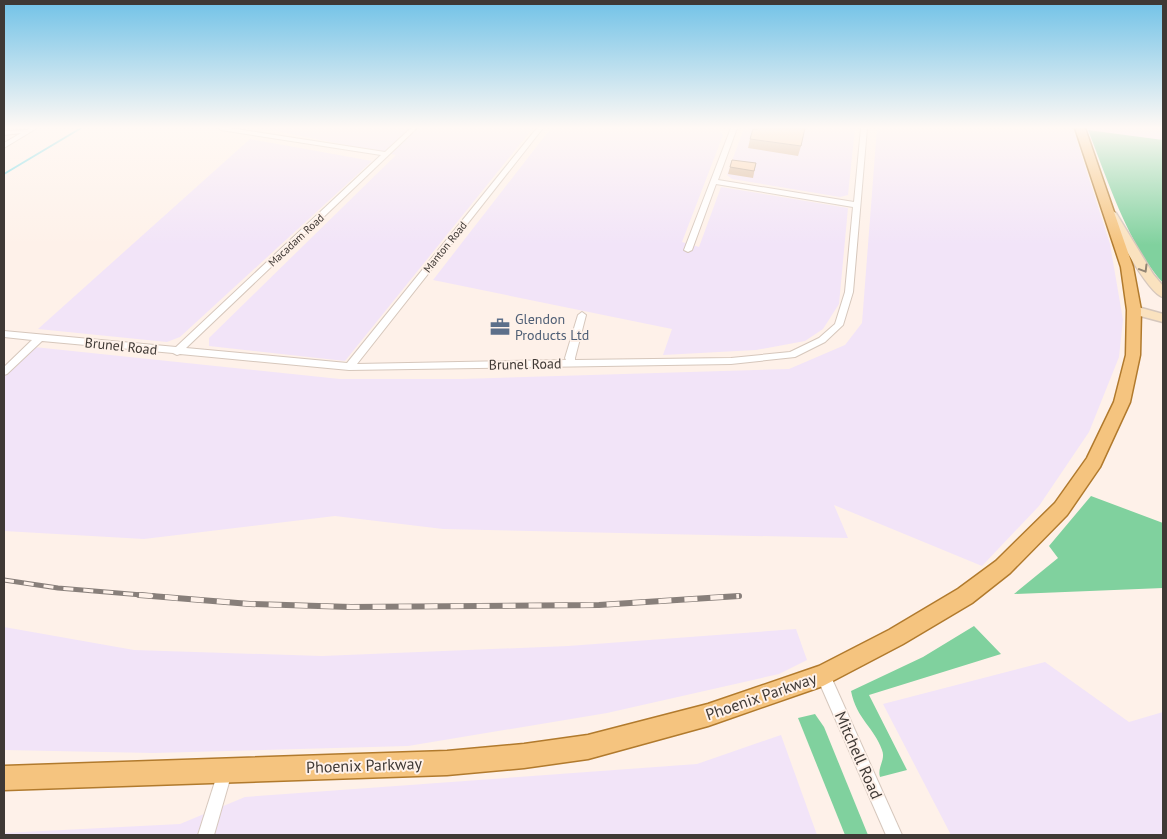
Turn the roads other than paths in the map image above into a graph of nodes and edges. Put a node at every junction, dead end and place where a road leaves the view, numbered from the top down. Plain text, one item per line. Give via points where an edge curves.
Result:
1 (372, 167) edge
2 (509, 167) edge
3 (719, 167) edge
4 (860, 167) edge
5 (1094, 167) edge
6 (714, 182) junction
7 (857, 205) junction
8 (1111, 213) junction
9 (688, 250) dead end
10 (1163, 292) edge
11 (1134, 310) junction
12 (582, 315) dead end
13 (1163, 318) edge
14 (4, 334) edge
15 (39, 338) junction
16 (177, 352) junction
17 (572, 363) junction
18 (349, 367) junction
19 (4, 372) edge
20 (823, 675) junction
21 (226, 771) junction
22 (4, 778) edge
23 (206, 835) edge
24 (894, 835) edge

1 - 16 street, Macadam Road
2 - 18 street, Manton Road
3 - 6 street
4 - 7 street, Brunel Road
5 - 8 main road, Phoenix Parkway
6 - 7 street
6 - 9 street
7 - 17 street, Brunel Road via 849,292 839,325 822,340 792,355 740,360
8 -> 10 street via 1148,276
8 - 11 main road, Phoenix Parkway via 1127,267
11 - 13 street
11 - 20 main road, Phoenix Parkway via 1133,355 1122,402 1094,462 1061,509 1003,567 965,596
12 - 17 street via 570,358
14 - 15 street, Brunel Road
15 - 16 street, Brunel Road
15 - 19 street
16 - 18 street, Brunel Road
17 - 18 street, Brunel Road
20 - 21 main road, Phoenix Parkway via 708,715 588,747 447,763
20 - 24 street, Mitchell Road
21 - 22 main road, Phoenix Parkway
21 - 23 street

